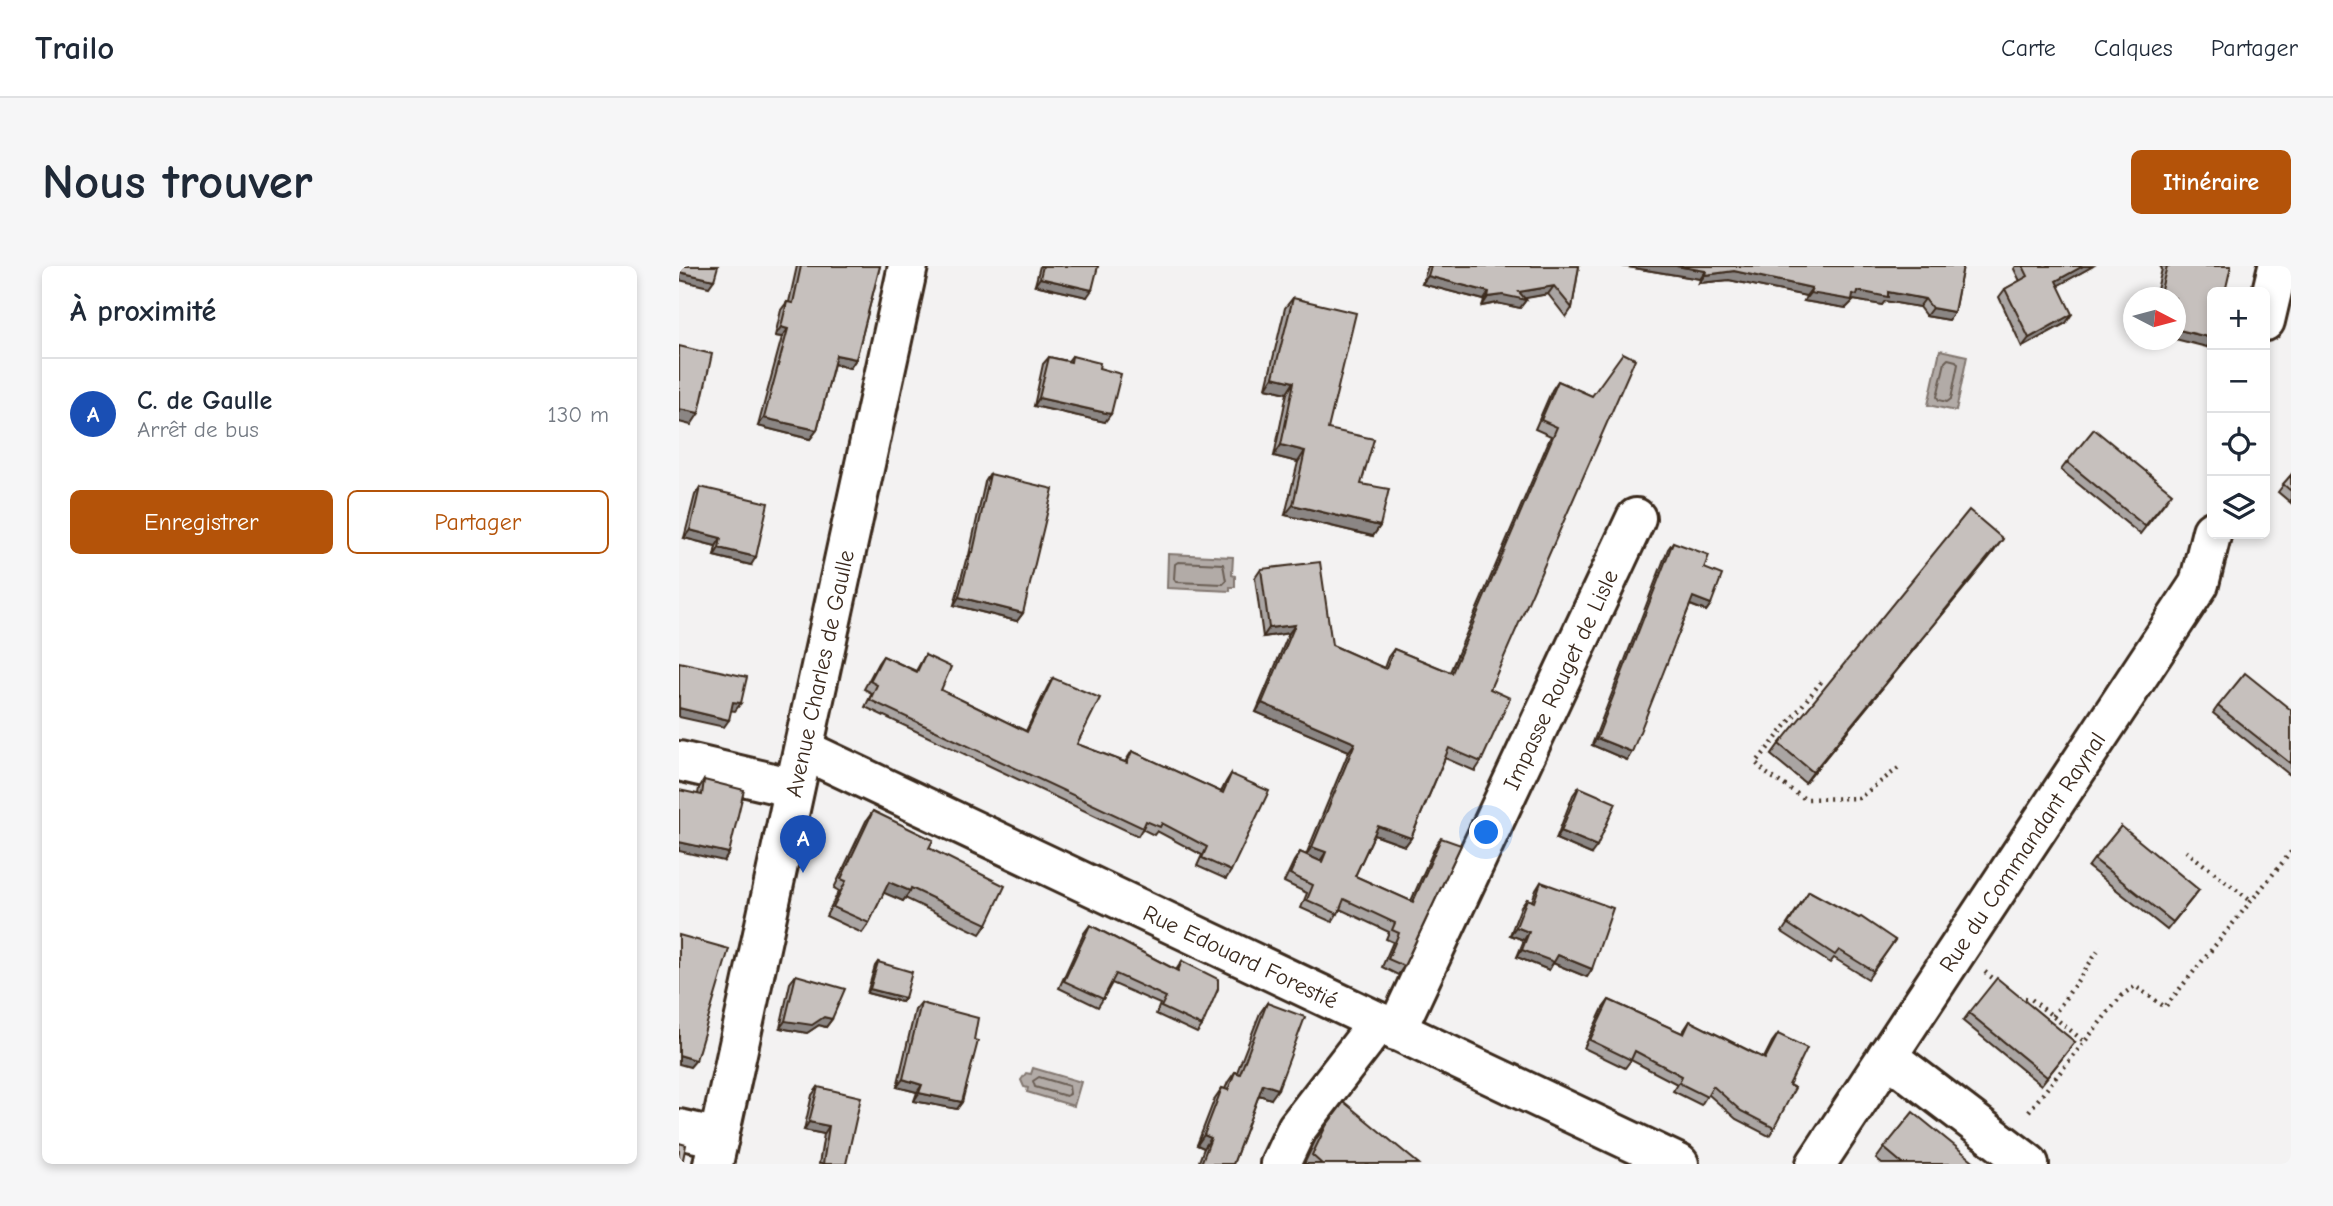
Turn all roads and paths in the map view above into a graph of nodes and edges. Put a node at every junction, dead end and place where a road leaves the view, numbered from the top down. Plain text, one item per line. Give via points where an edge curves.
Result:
1 (908, 266) edge
2 (2278, 266) edge
3 (2270, 300) edge
4 (1636, 518) dead end
5 (2210, 539) edge
6 (1821, 682) dead end
7 (804, 750) junction
8 (679, 761) edge
9 (1900, 767) dead end
10 (794, 788) junction
11 (2186, 851) dead end
12 (2291, 852) edge
13 (2251, 901) junction
14 (2101, 947) dead end
15 (1957, 949) junction
16 (2053, 1016) junction
17 (1388, 1027) junction
18 (2085, 1042) junction
19 (1887, 1056) junction
20 (2029, 1111) dead end
21 (679, 1129) edge
22 (716, 1151) edge
23 (1280, 1164) edge
24 (1679, 1164) edge
25 (1816, 1164) edge
26 (2029, 1164) edge

1 - 7 street, Avenue Charles de Gaulle
2 - 3 street
4 - 17 street, Impasse Rouget de Lisle
5 - 15 street, Rue du Commandant Raynal via 2199,584
6 - 9 path via 1756,762 1761,768 1805,799 1859,798
7 - 10 street, Avenue Charles de Gaulle
7 - 17 street, Rue Edouard Forestié
8 - 10 street
10 - 22 street, Avenue Charles de Gaulle
11 - 13 path
12 - 13 path
13 - 18 path via 2165,1007 2135,986 2122,995
14 - 16 path
15 - 16 path via 2017,997 2031,999
15 - 19 street, Rue du Commandant Raynal
16 - 18 path
17 - 23 street, Impasse Rouget de Lisle via 1297,1128
17 - 24 street, Rue Edouard Forestié
18 - 20 path
19 - 25 street, Rue du Commandant Raynal
19 - 26 street
21 - 22 street

